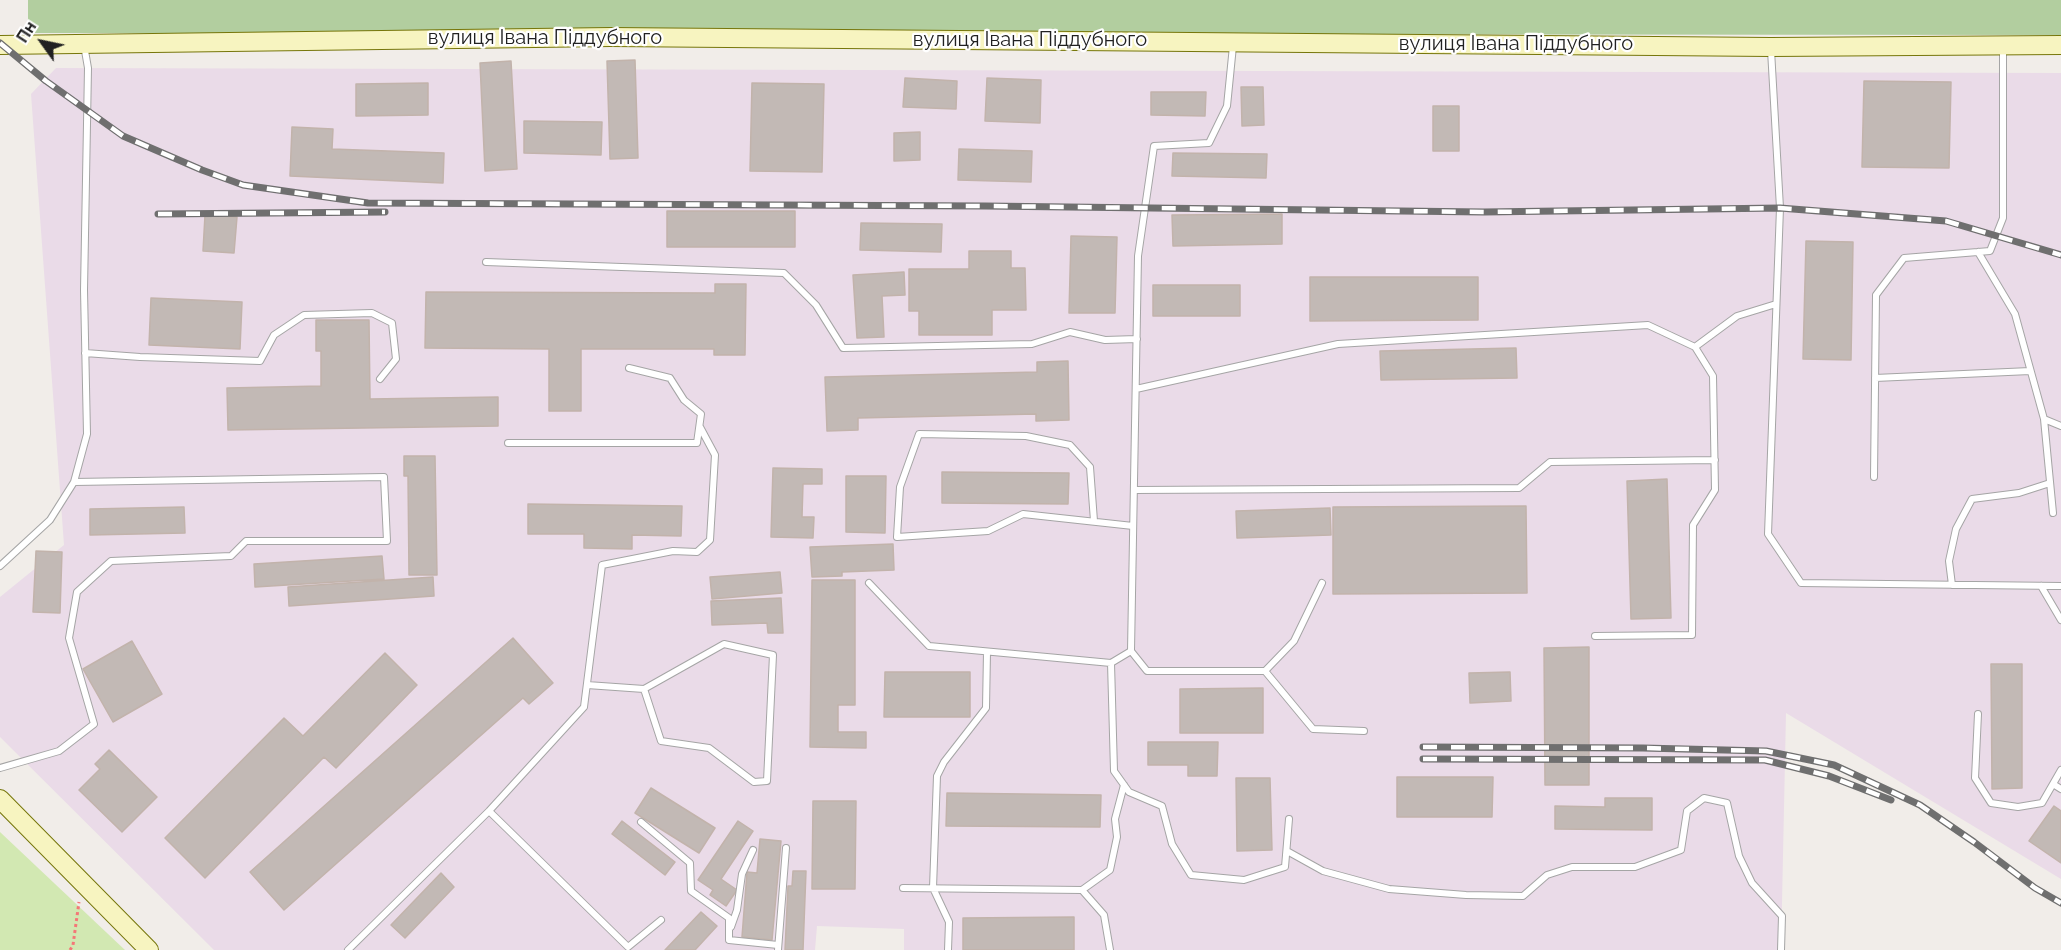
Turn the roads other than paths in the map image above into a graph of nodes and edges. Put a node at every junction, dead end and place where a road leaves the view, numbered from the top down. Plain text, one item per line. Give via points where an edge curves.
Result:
1 (1234, 42) junction
2 (84, 44) junction
3 (0, 45) edge
4 (2061, 45) edge
5 (2003, 46) junction
6 (1771, 47) junction
7 (1978, 252) junction
8 (486, 262) dead end
9 (1776, 304) junction
10 (1137, 339) junction
11 (1695, 347) junction
12 (85, 353) junction
13 (629, 368) dead end
14 (2030, 371) junction
15 (1875, 378) junction
16 (380, 379) dead end
17 (1136, 389) junction
18 (2044, 419) junction
19 (2061, 426) edge
20 (700, 427) junction
21 (508, 443) dead end
22 (1715, 460) junction
23 (1874, 477) dead end
24 (74, 482) junction
25 (2050, 483) junction
26 (1134, 490) junction
27 (2053, 513) dead end
28 (1094, 521) junction
29 (1134, 526) junction
30 (0, 566) edge
31 (869, 583) dead end
32 (1322, 583) dead end
33 (1952, 585) junction
34 (2041, 586) junction
35 (2061, 586) edge
36 (2061, 620) edge
37 (1595, 636) dead end
38 (1131, 651) junction
39 (987, 652) junction
40 (1111, 663) junction
41 (1264, 671) junction
42 (587, 685) junction
43 (644, 689) junction
44 (1978, 714) dead end
45 (1364, 732) dead end
46 (0, 768) edge
47 (2061, 770) edge
48 (2053, 784) junction
49 (1124, 785) junction
50 (2061, 789) edge
51 (0, 799) edge
52 (489, 811) junction
53 (1289, 819) dead end
54 (640, 822) dead end
55 (786, 848) dead end
56 (753, 850) dead end
57 (1287, 851) junction
58 (903, 888) dead end
59 (933, 888) junction
60 (1082, 890) junction
61 (661, 920) dead end
62 (729, 933) junction
63 (778, 947) edge
64 (149, 950) edge
65 (348, 950) edge
66 (948, 950) edge
67 (1110, 950) edge
68 (1781, 950) edge

1 - 2 street, вулиця Івана Піддубного via 611,37
1 - 6 street, вулиця Івана Піддубного
1 - 10 lane via 1227,106 1209,143 1154,146 1138,256
2 - 3 street, вулиця Івана Піддубного
2 - 12 lane via 88,68
4 - 5 street, вулиця Івана Піддубного
5 - 6 street, вулиця Івана Піддубного
5 - 7 lane via 2003,218 1990,251
6 - 9 lane via 1779,208
7 - 14 lane via 2015,314
7 - 15 lane via 1904,258 1876,295
8 - 10 lane via 784,273 816,305 843,348 1032,344 1071,332 1105,340
9 - 11 lane via 1737,316
9 - 33 lane via 1768,534 1801,583
10 - 17 lane
11 - 17 lane via 1648,325 1338,344
11 - 22 lane via 1713,376
12 - 16 lane via 260,362 274,335 303,315 372,313 392,323 396,358
12 - 24 lane via 87,434
13 - 20 lane via 670,378 684,400 701,414
14 - 15 lane
14 - 18 lane
15 - 23 lane
17 - 26 lane
18 - 19 lane
18 - 25 lane
20 - 21 lane via 697,443
20 - 42 lane via 715,455 710,540 697,552 673,551 602,565
22 - 26 lane via 1550,462 1519,488
22 - 37 lane via 1715,490 1692,525 1692,635
24 - 30 lane via 50,520
24 - 46 lane via 384,477 387,541 246,541 231,556 111,561 78,592 69,638 94,724 59,751
25 - 27 lane
25 - 33 lane via 2019,494 1972,499 1956,529 1949,561
26 - 29 lane
28 - 28 lane via 1023,514 988,531 897,537 900,487 919,435 1026,436 1070,445 1090,467
28 - 29 lane
29 - 38 lane
31 - 39 lane via 929,646
32 - 41 lane via 1294,641
33 - 34 lane
34 - 35 lane
34 - 36 lane
38 - 40 lane
38 - 41 lane via 1147,671
39 - 40 lane
39 - 59 lane via 986,708 937,776
40 - 49 lane via 1114,771
41 - 45 lane via 1313,729
42 - 43 lane
42 - 52 lane via 584,707
43 - 43 lane via 661,741 709,747 754,782 767,781 772,655 724,644
44 - 48 lane via 1975,778 1991,803 2018,807 2042,802
47 - 48 lane
48 - 50 lane
49 - 57 lane via 1129,792 1162,806 1172,844 1191,875 1244,880 1285,867
49 - 60 lane via 1115,819 1117,837 1110,870
51 - 64 street
52 - 61 lane via 628,948
52 - 65 lane
53 - 57 lane
54 - 62 lane via 690,863 691,891 729,918
55 - 63 lane
56 - 62 lane via 742,874
57 - 68 lane via 1323,872 1389,890 1523,896 1547,875 1572,867 1635,867 1681,850 1687,811 1704,798 1727,803 1739,856 1752,883 1782,916
58 - 59 lane
59 - 60 lane
59 - 66 lane via 949,922
60 - 67 lane via 1104,915
62 - 63 lane via 729,940

